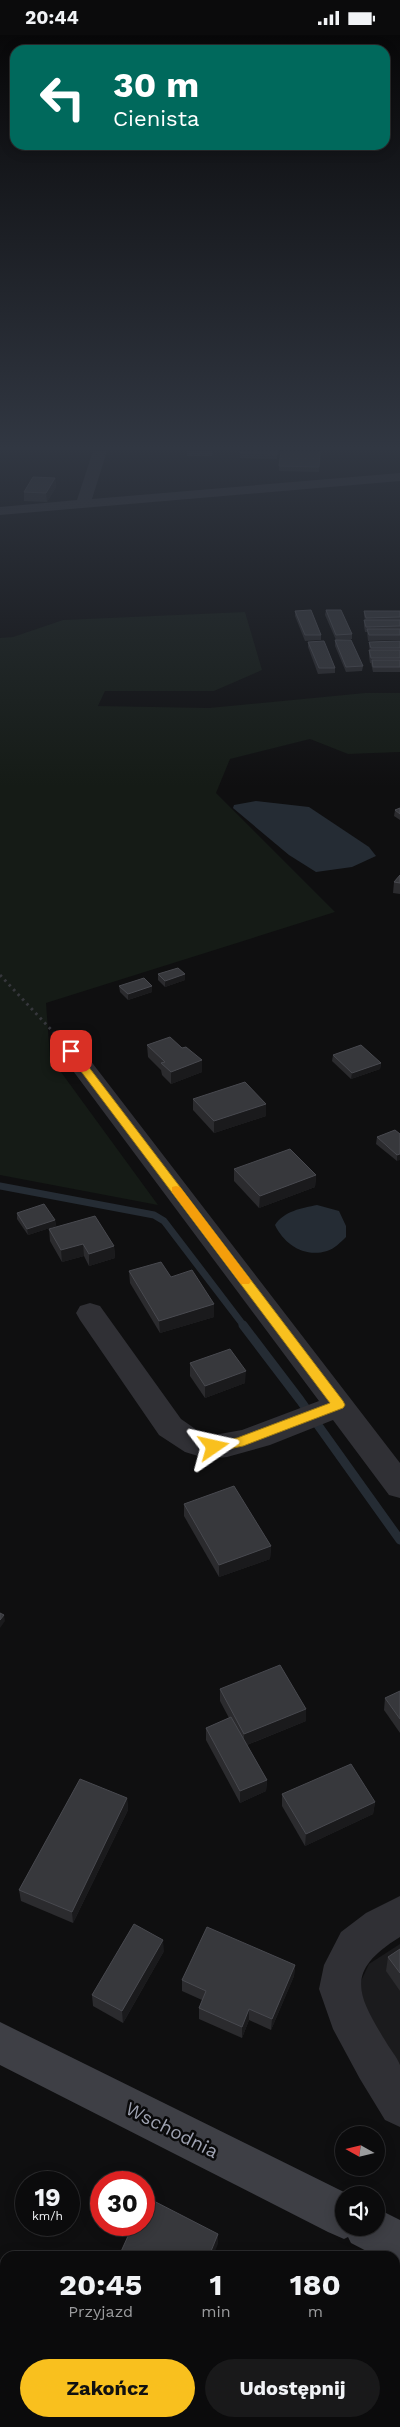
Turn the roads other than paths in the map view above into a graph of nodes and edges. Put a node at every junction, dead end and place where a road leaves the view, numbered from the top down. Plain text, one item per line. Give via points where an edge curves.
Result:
1 (71, 1051) road end
2 (90, 1313) dead end
3 (339, 1405) junction
4 (400, 1486) edge
5 (400, 1915) edge
6 (0, 2043) edge
7 (400, 2105) edge
8 (335, 2211) edge
9 (384, 2236) edge
10 (400, 2244) edge

1 - 3 street
2 - 3 street via 170,1427 180,1437 196,1444 214,1447 238,1442
3 - 4 street
5 - 7 street via 367,1936 352,1951 343,1968 340,1989 345,2011
6 - 8 street, Wschodnia
9 - 10 street

